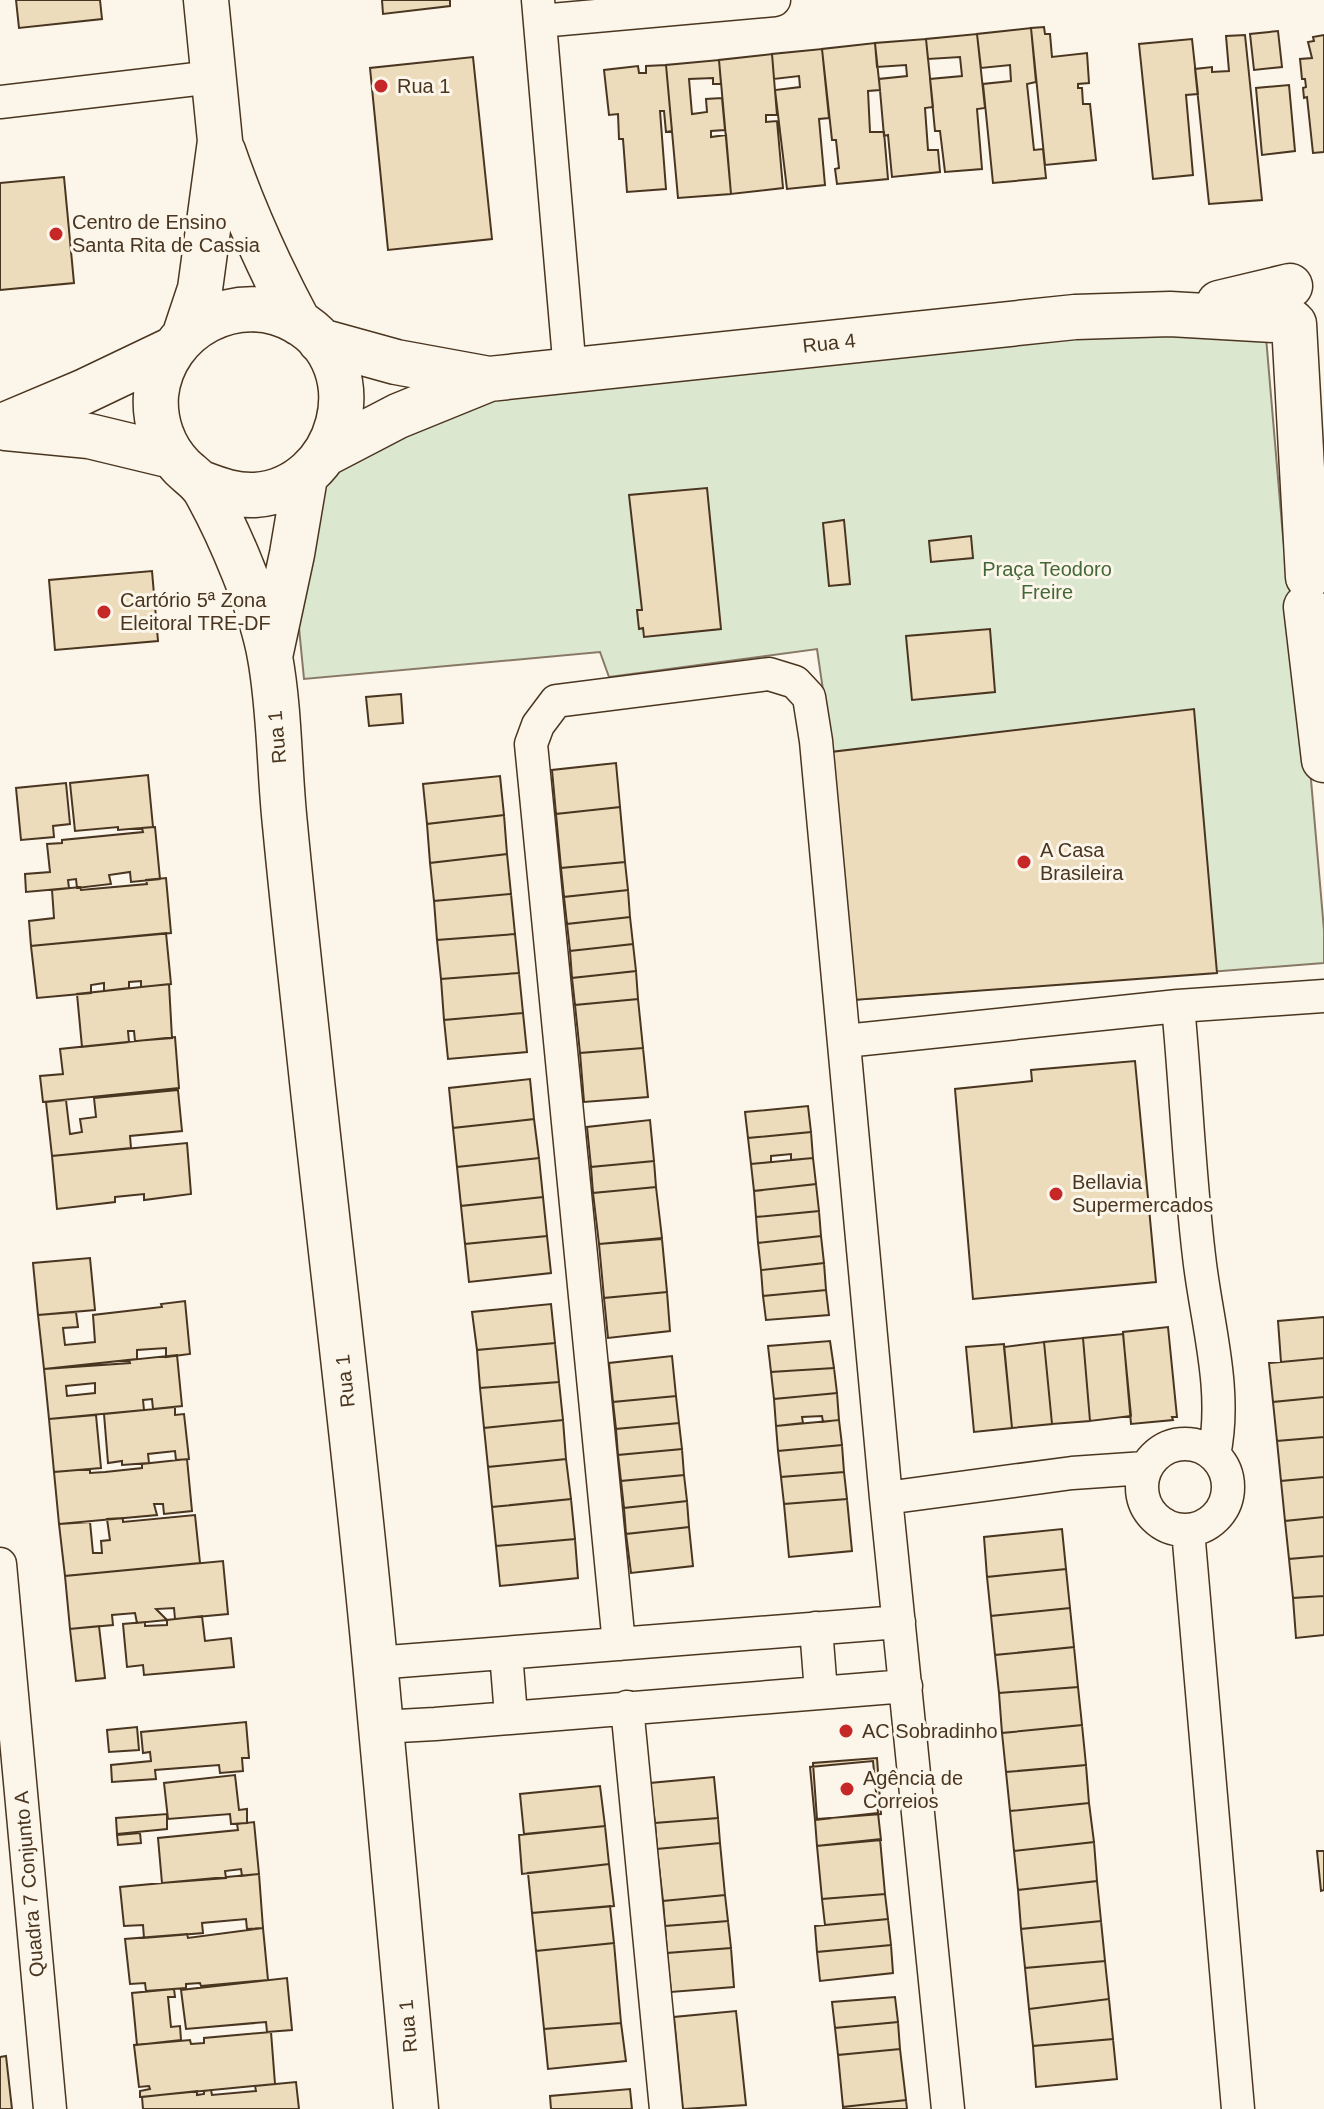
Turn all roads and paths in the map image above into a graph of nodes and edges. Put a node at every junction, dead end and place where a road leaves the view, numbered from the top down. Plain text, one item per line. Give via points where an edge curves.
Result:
1 (206, 0) edge
2 (774, 0) edge
3 (539, 10) edge
4 (213, 77) junction
5 (0, 102) edge
6 (220, 141) junction
7 (1305, 307) edge
8 (310, 332) junction
9 (178, 342) junction
10 (570, 371) junction
11 (489, 379) junction
12 (0, 427) edge
13 (316, 465) junction
14 (186, 469) junction
15 (1316, 593) edge
16 (270, 654) junction
17 (1324, 760) edge
18 (1324, 996) edge
19 (1178, 1006) junction
20 (845, 1041) junction
21 (1214, 1455) junction
22 (1145, 1468) junction
23 (886, 1498) junction
24 (1188, 1530) junction
25 (0, 1564) edge
26 (899, 1622) junction
27 (816, 1628) junction
28 (619, 1644) junction
29 (506, 1653) junction
30 (375, 1663) junction
31 (906, 1686) junction
32 (821, 1692) junction
33 (627, 1707) junction
34 (511, 1716) junction
35 (380, 1727) junction
36 (50, 2109) edge
37 (416, 2109) edge
38 (666, 2109) edge
39 (948, 2109) edge
40 (1238, 2109) edge

1 - 4 street
2 - 3 street
3 - 10 street
4 - 5 street
4 - 6 street
6 - 8 street via 263,256
6 - 9 street via 200,289
7 - 10 street, Rua 4 via 1075,317
7 - 15 street
8 - 9 street via 271,311 240,309 211,317
8 - 11 street via 396,362
8 - 13 street via 336,367 343,396 340,426
9 - 12 street via 83,392
9 - 14 street via 159,375 155,403 159,431
10 - 11 street, Rua 4
11 - 13 street via 398,416
12 - 14 street via 89,436
13 - 14 street via 280,490 253,495 227,493
13 - 16 street
14 - 16 street via 238,561
15 - 17 street
16 - 30 street, Rua 1
18 - 19 street
19 - 20 street
19 - 21 street via 1199,1255 1217,1378 1220,1428
20 - 23 street
20 - 28 street via 809,697 795,682 769,674 556,701 531,744
21 - 22 street via 1201,1446 1177,1445 1155,1455
21 - 24 street via 1224,1468 1228,1488 1223,1508 1208,1523
22 - 23 street
22 - 24 street via 1144,1503 1170,1528
23 - 26 street
24 - 40 street
25 - 36 street, Quadra 7 Conjunto A
26 - 27 street
26 - 31 street
27 - 28 street
27 - 32 street
28 - 29 street
29 - 30 street
29 - 34 street
30 - 35 street, Rua 1
31 - 32 street
31 - 39 street
32 - 33 street
33 - 34 street
33 - 38 street
34 - 35 street
35 - 37 street, Rua 1

